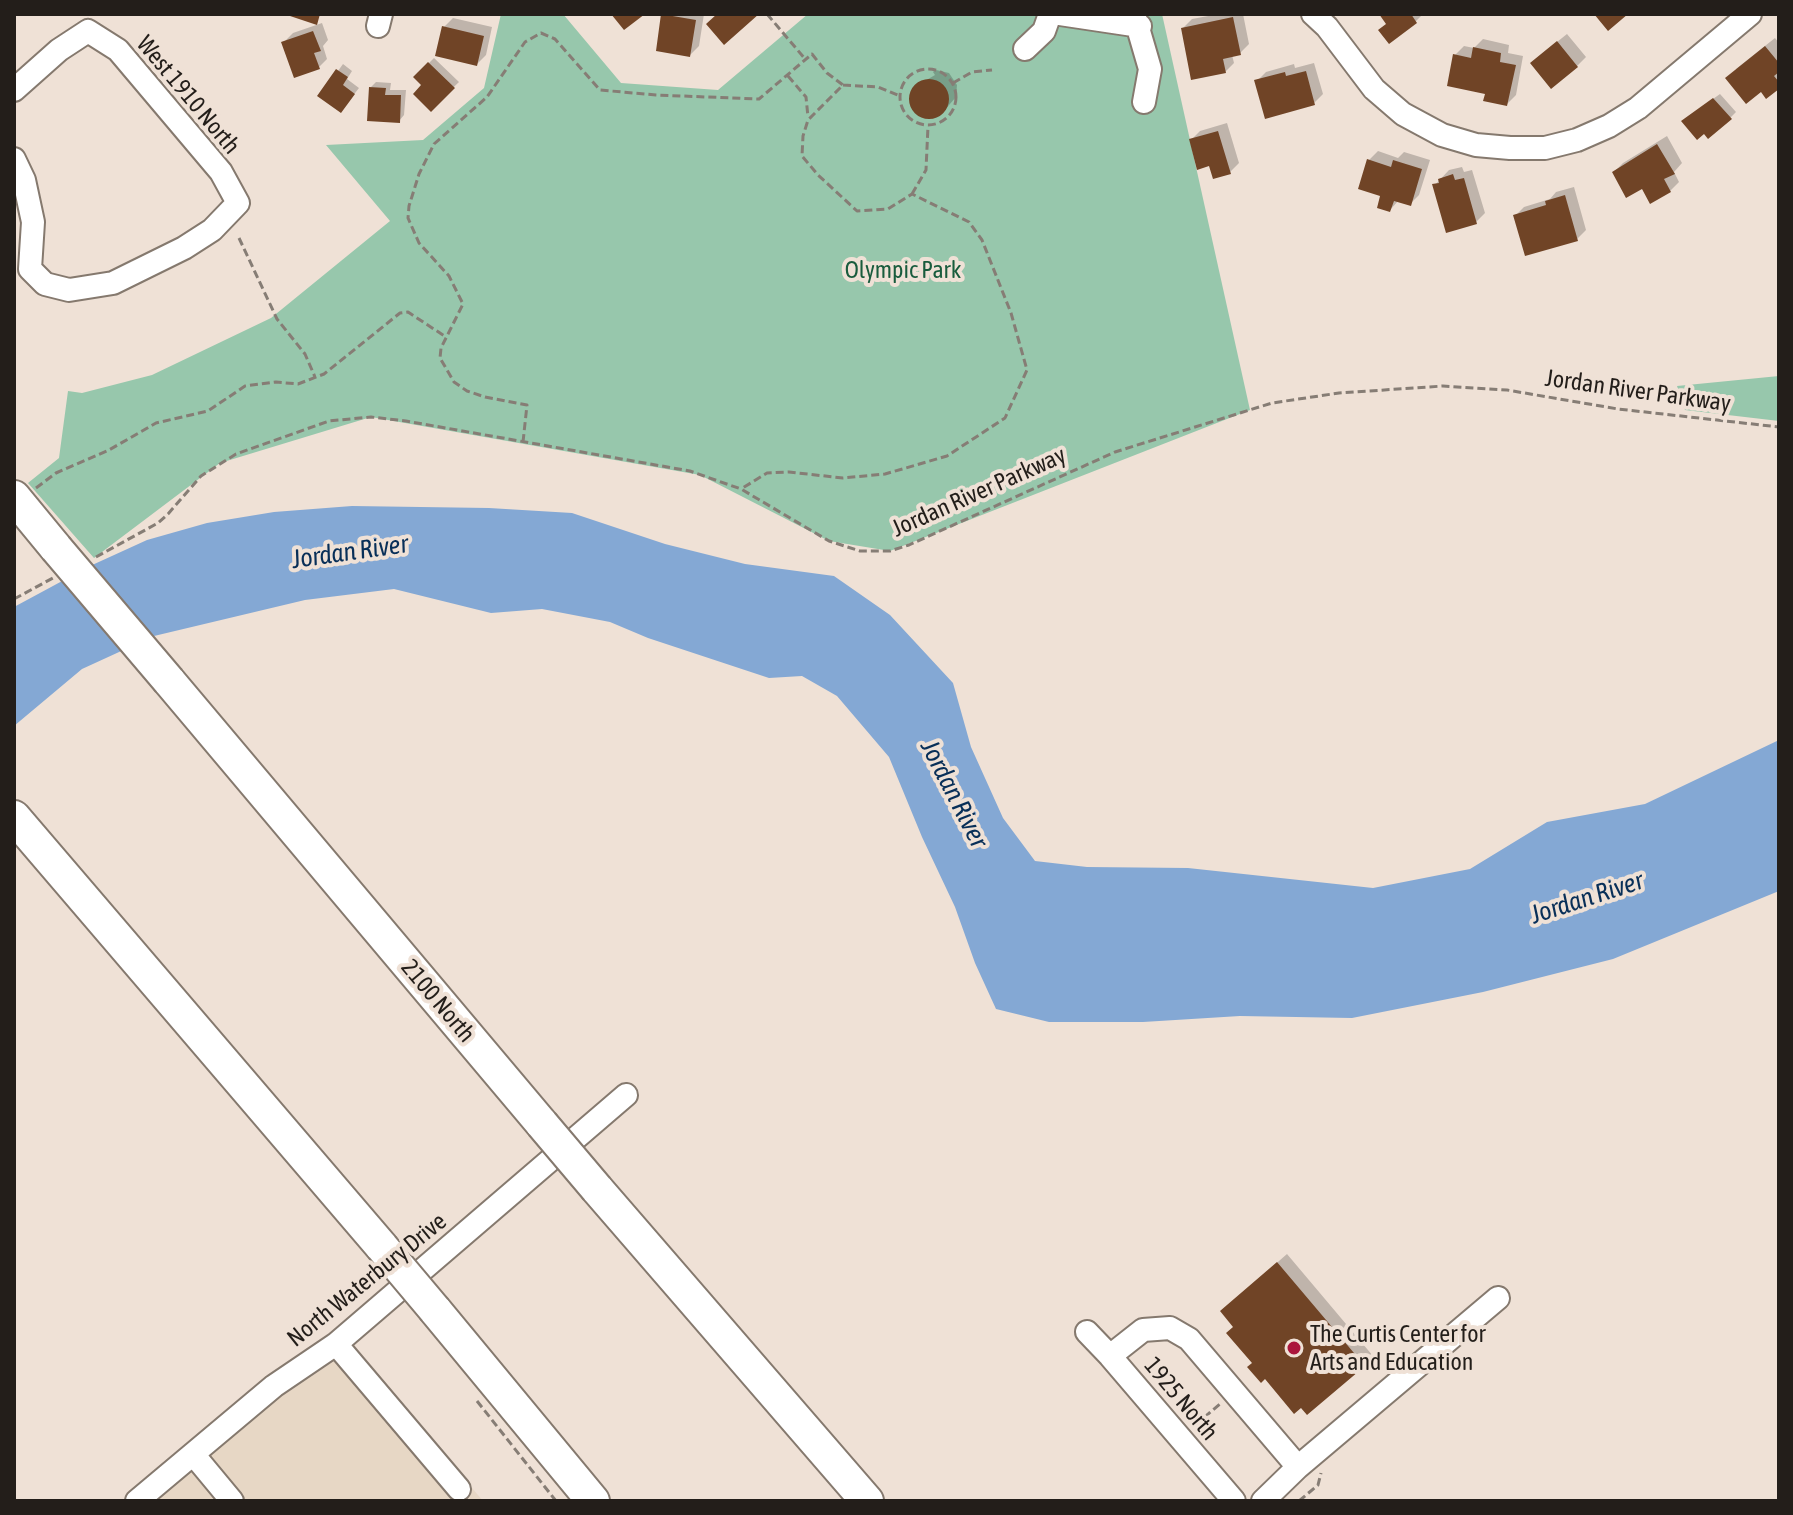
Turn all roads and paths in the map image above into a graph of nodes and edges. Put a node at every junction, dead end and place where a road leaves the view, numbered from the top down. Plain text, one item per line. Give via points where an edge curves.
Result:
1 (767, 14) edge
2 (1050, 14) edge
3 (1060, 14) edge
4 (1313, 14) edge
5 (1750, 14) edge
6 (1137, 20) edge
7 (1025, 49) dead end
8 (806, 60) junction
9 (992, 70) dead end
10 (788, 76) junction
11 (953, 83) junction
12 (843, 85) junction
13 (14, 90) edge
14 (900, 96) junction
15 (1144, 102) dead end
16 (808, 120) junction
17 (928, 125) junction
18 (14, 159) edge
19 (912, 194) junction
20 (239, 238) dead end
21 (446, 337) junction
22 (315, 377) junction
23 (1779, 427) edge
24 (523, 442) junction
25 (741, 489) junction
26 (24, 493) edge
27 (94, 558) dead end
28 (55, 563) junction
29 (14, 599) edge
30 (14, 817) edge
31 (626, 1095) dead end
32 (1498, 1298) dead end
33 (1087, 1332) dead end
34 (336, 1344) junction
35 (1110, 1356) junction
36 (1226, 1399) dead end
37 (1195, 1425) dead end
38 (193, 1454) junction
39 (1308, 1466) junction
40 (458, 1497) edge
41 (137, 1501) edge
42 (232, 1501) edge
43 (593, 1501) edge
44 (867, 1501) edge
45 (1234, 1501) edge
46 (1263, 1501) edge
47 (1299, 1501) edge

1 - 8 path
2 - 7 street via 1044,31
3 - 6 street
4 - 5 street via 1374,89 1403,114 1442,135 1510,148 1545,148 1609,126
6 - 15 street via 1150,69
8 - 10 path
8 - 12 path via 812,54
9 - 11 path via 972,72
10 - 16 path via 806,97
10 - 21 path via 759,99 600,90 555,39 541,33 525,42 487,97 434,144 409,206 408,218 419,243 449,276 463,304
11 - 14 path via 940,71 922,69 906,79
11 - 17 path via 953,111
12 - 14 path via 878,87
12 - 16 path
13 - 18 street, West 1910 North via 88,31 118,50 221,172 238,203 212,230 184,248 113,283 69,290 45,284 30,269 33,222
14 - 17 path via 912,120
16 - 19 path via 802,156 857,211 888,209
17 - 19 path via 926,170
19 - 25 path via 969,222 982,240 1027,370 1005,418 947,456 885,474 843,478 767,473
20 - 22 path via 277,319 305,354
21 - 22 path via 408,312 400,313
21 - 24 path via 440,358 454,382 485,397 527,405
22 - 26 path via 298,384 245,386 208,411 156,423
23 - 25 path, Jordan River Parkway via 1507,390 1443,386 1339,393 1272,403 1115,452 890,551 860,551 829,541
24 - 25 path, Jordan River Parkway via 690,471
24 - 27 path, Jordan River Parkway via 371,417 329,421 236,454 201,476 158,523
26 - 28 highway, 2100 North
28 - 29 path
28 - 44 highway, 2100 North, bridge via 169,681
30 - 43 highway, bridge
31 - 34 street, North Waterbury Drive
32 - 39 street
33 - 35 street, 1925 North
34 - 38 street, North Waterbury Drive via 274,1386
34 - 40 street
35 - 39 street via 1143,1330 1170,1328 1189,1339
35 - 45 street, 1925 North
36 - 37 path
38 - 41 street, North Waterbury Drive
38 - 42 street
39 - 46 street
39 - 47 path via 1321,1479

